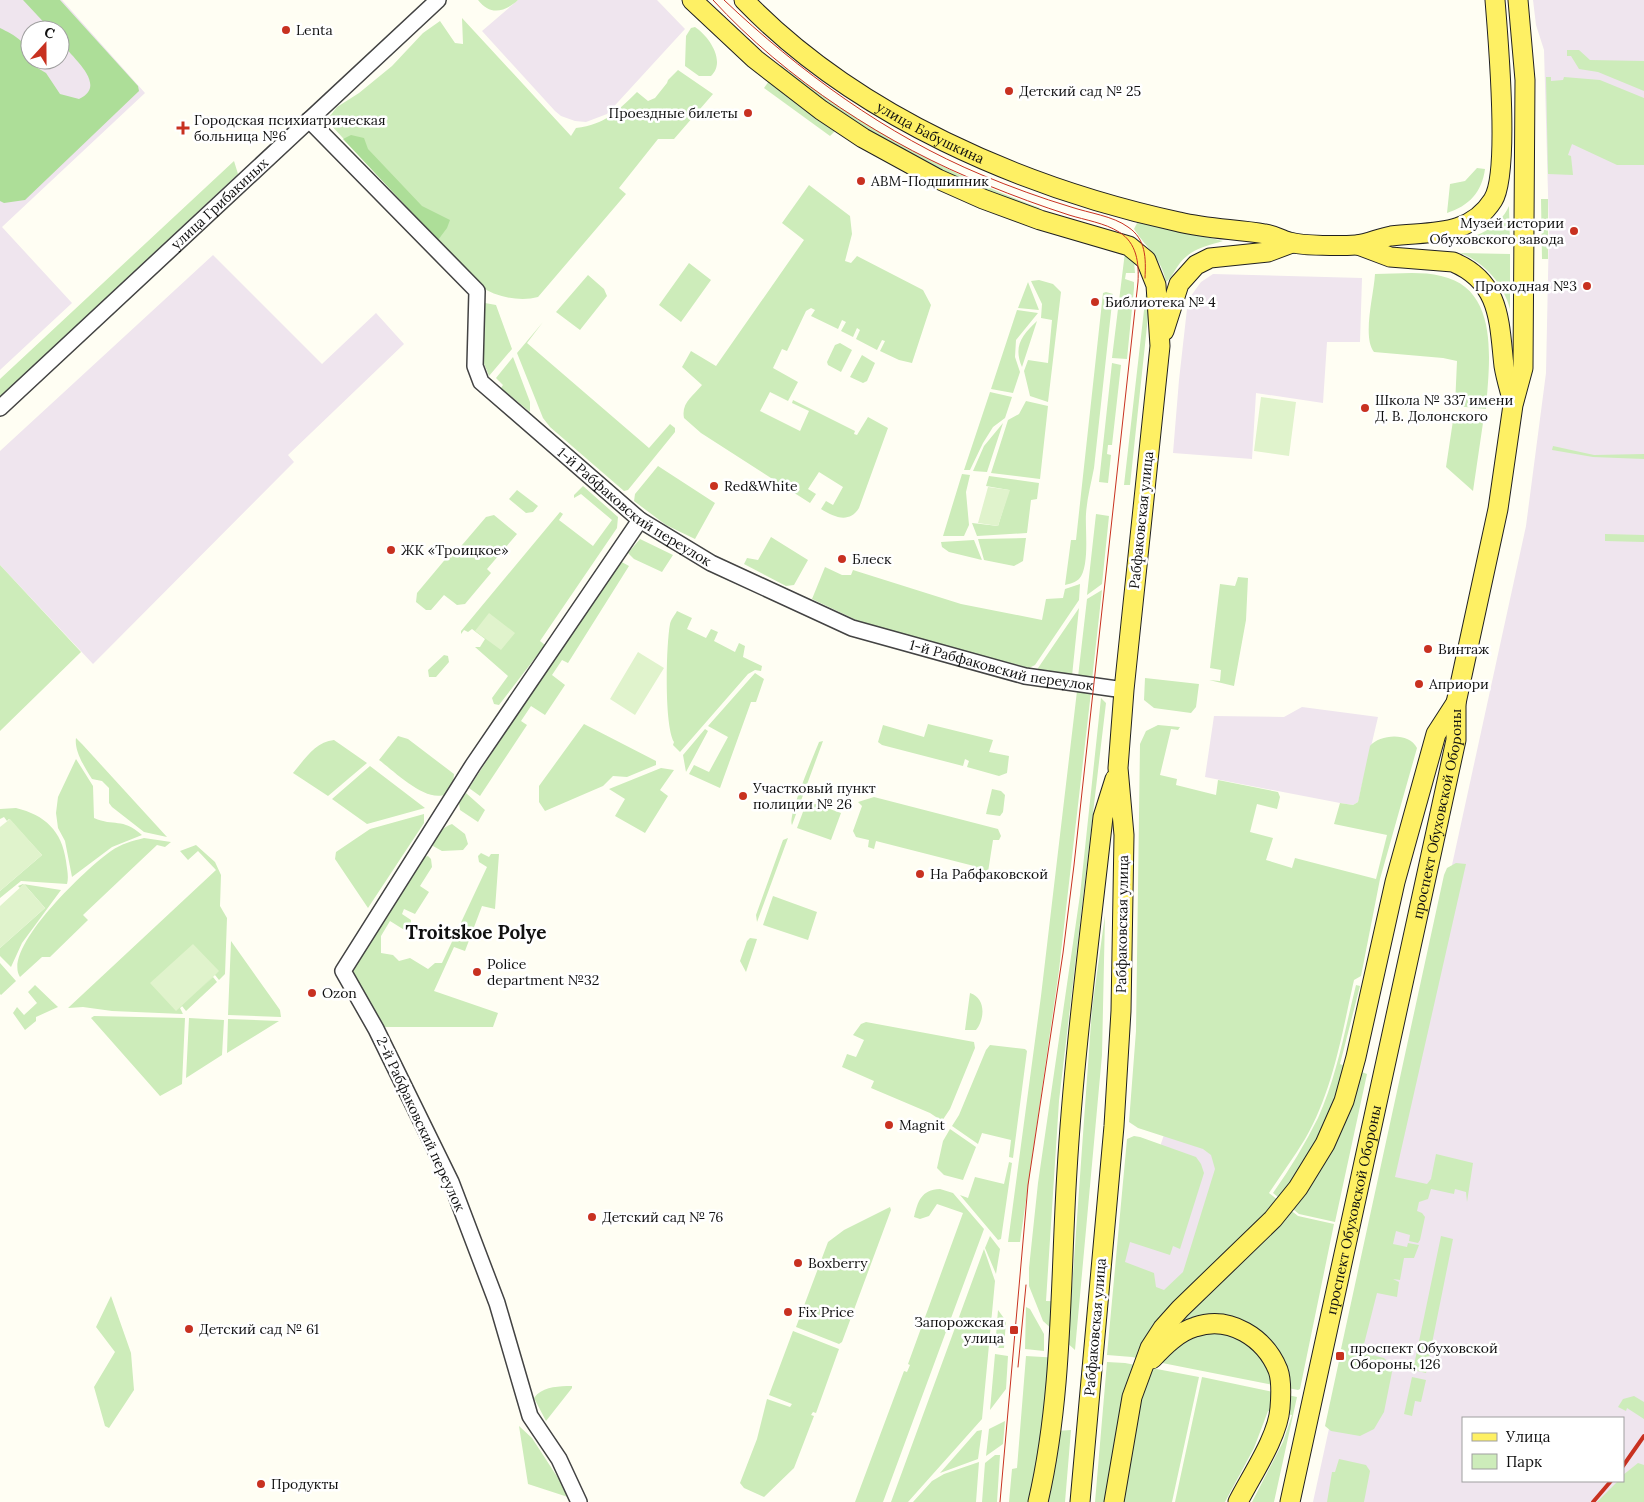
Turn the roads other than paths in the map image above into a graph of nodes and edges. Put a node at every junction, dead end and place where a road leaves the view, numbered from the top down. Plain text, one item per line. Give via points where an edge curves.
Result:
1 (438, 0) edge
2 (692, 0) edge
3 (744, 0) edge
4 (1496, 0) edge
5 (1518, 0) edge
6 (1523, 44) junction
7 (1499, 47) junction
8 (309, 120) junction
9 (1292, 243) junction
10 (1358, 245) junction
11 (1176, 290) joint
12 (1160, 346) junction
13 (1513, 404) junction
14 (0, 408) edge
15 (640, 520) junction
16 (1124, 690) junction
17 (1456, 703) junction
18 (1118, 768) junction
19 (1139, 1374) junction
20 (579, 1502) edge
21 (1038, 1502) edge
22 (1080, 1502) edge
23 (1114, 1502) edge
24 (1238, 1502) edge
25 (1290, 1502) edge

1 - 8 street, улица Грибакиных
2 - 12 main road, Рабфаковская улица via 787,85 896,157 1001,206 1134,249 1152,270 1158,302
3 - 9 main road, улица Бабушкина via 788,40 878,104 982,160 1132,211 1217,229 1269,234
4 - 7 main road
5 - 6 main road, проспект Обуховской Обороны
6 - 7 street
6 - 13 main road, проспект Обуховской Обороны via 1523,368
7 - 10 main road, улица Бабушкина via 1501,148 1499,185 1495,197 1477,217 1444,232 1391,236
8 - 14 street, улица Грибакиных
8 - 15 street, 1-й Рабфаковский переулок via 477,291 475,366 481,382
9 - 10 main road, улица Бабушкина
9 - 11 main road, улица Бабушкина via 1268,252 1205,260 1190,270
10 - 13 main road, улица Бабушкина via 1390,257 1453,262 1478,279 1491,295 1500,317 1504,366
11 - 12 main road, Рабфаковская улица
12 - 16 main road, Рабфаковская улица
13 - 17 main road, проспект Обуховской Обороны via 1498,509
15 - 16 street, 1-й Рабфаковский переулок via 712,563 852,628 1025,676
15 - 20 street, 2-й Рабфаковский переулок via 473,765 344,971 451,1182 496,1303 530,1416 559,1459
16 - 18 main road, Рабфаковская улица
17 - 19 main road via 1436,734 1395,882 1356,1058 1344,1100 1326,1144 1298,1188 1272,1219 1163,1328
17 - 25 main road, проспект Обуховской Обороны via 1456,740
18 - 21 main road via 1103,817 1075,1064 1053,1407 1047,1466
18 - 22 main road, Рабфаковская улица via 1124,835 1121,1011 1114,1126
19 - 23 main road
19 - 24 main road via 1163,1346 1194,1327 1227,1325 1256,1339 1265,1348 1278,1371 1280,1410 1272,1434

